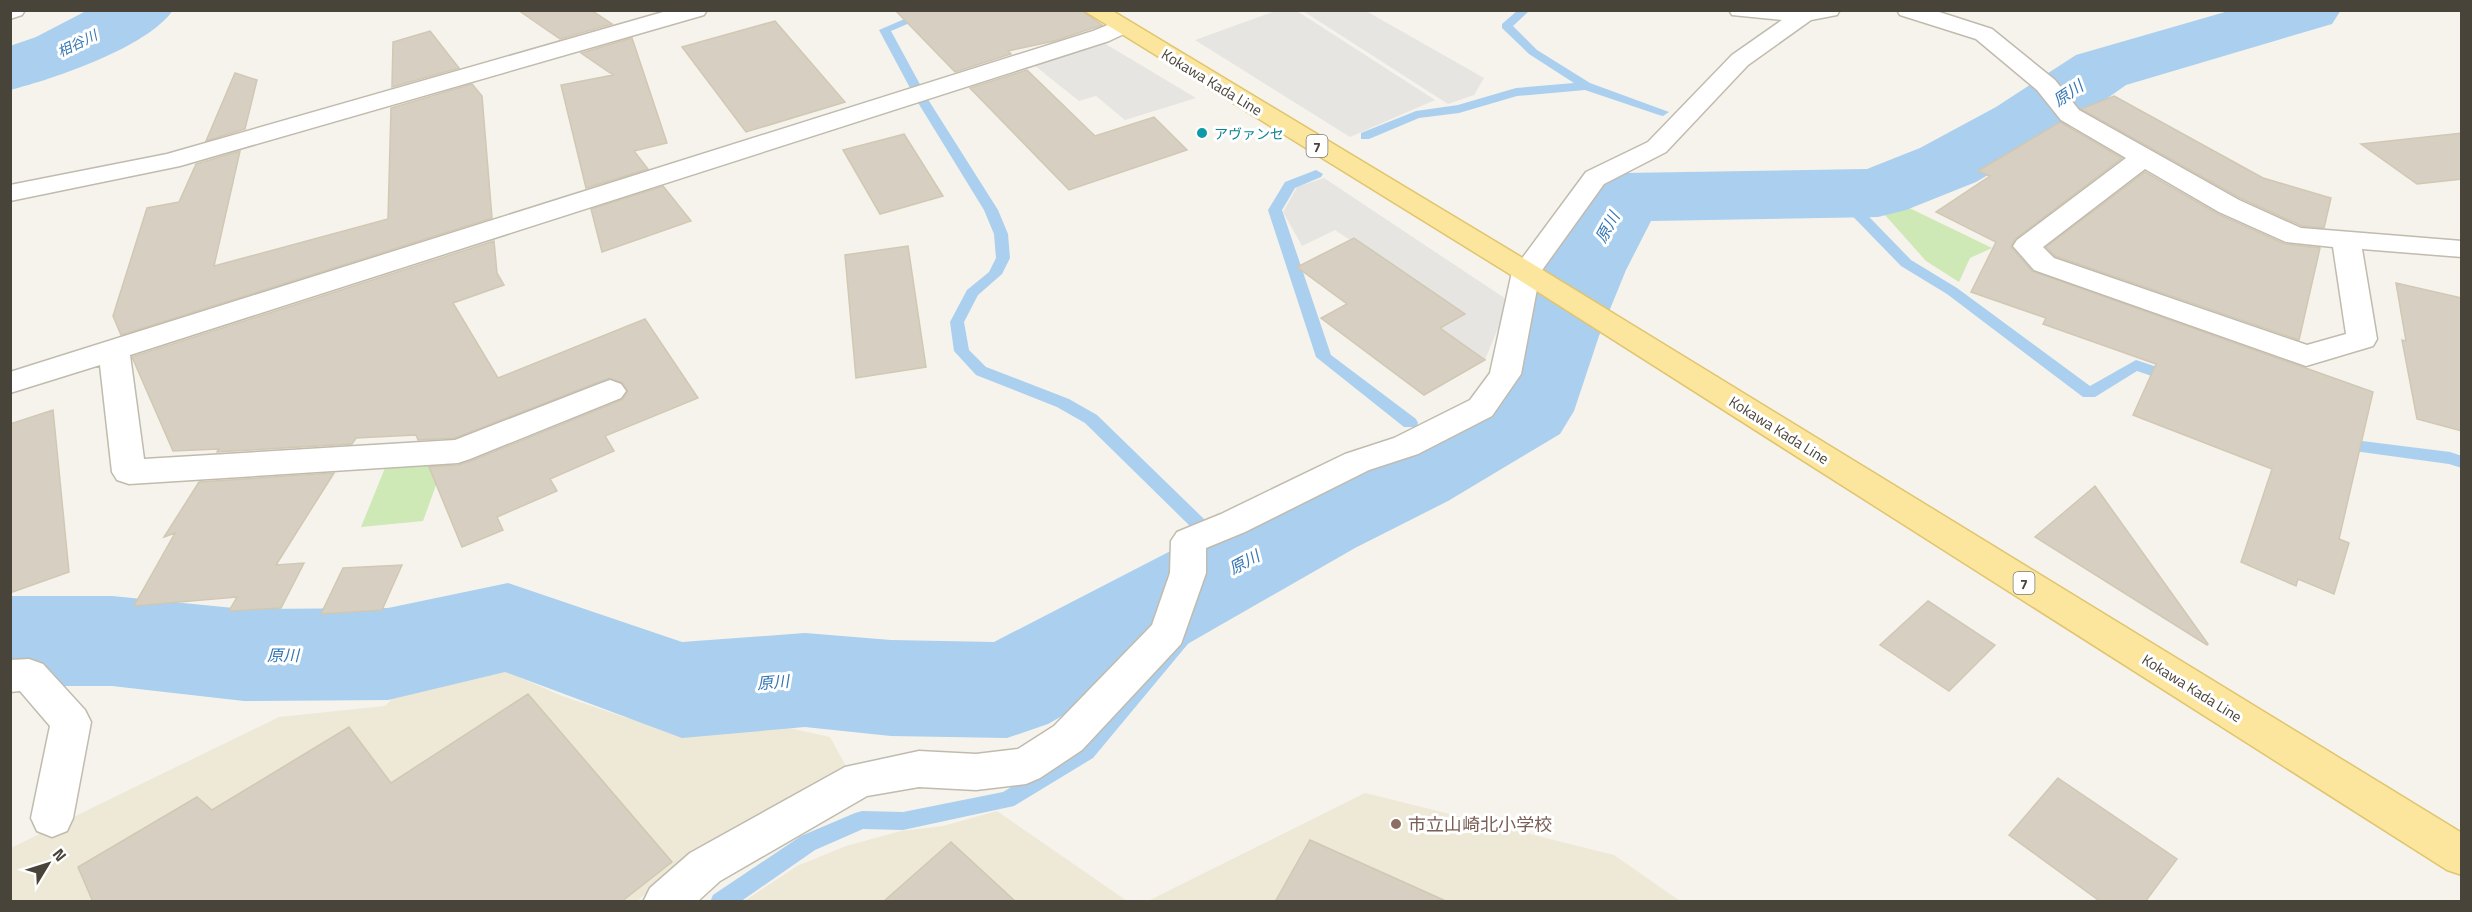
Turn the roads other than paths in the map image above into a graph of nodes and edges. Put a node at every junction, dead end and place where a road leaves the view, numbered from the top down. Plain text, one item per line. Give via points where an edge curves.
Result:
1 (696, 10) edge
2 (1094, 10) edge
3 (1740, 10) edge
4 (1829, 10) edge
5 (1908, 10) edge
6 (1804, 15) junction
7 (1120, 27) junction
8 (2144, 157) junction
9 (10, 193) edge
10 (2346, 240) junction
11 (2462, 249) edge
12 (1533, 277) junction
13 (114, 350) junction
14 (10, 383) edge
15 (610, 391) dead end
16 (10, 676) edge
17 (52, 818) dead end
18 (2462, 856) edge
19 (665, 902) edge

1 - 9 street via 171,161
2 - 7 main road, Kokawa Kada Line / 7
3 - 6 street
4 - 6 street
5 - 8 street via 1984,34 2046,85 2070,115
6 - 12 street via 1740,60 1657,147 1596,178
7 - 12 main road, Kokawa Kada Line / 7
7 - 13 street
8 - 10 street via 2229,206 2296,236
8 - 10 street via 2026,246 2044,264 2306,356 2362,339
10 - 11 street
12 - 18 main road, Kokawa Kada Line / 7
12 - 19 street via 1505,374 1481,408 1406,446 1357,462 1233,523 1188,557 1168,633 1068,738 1026,766 976,772 919,769 859,780 705,867
13 - 14 street
13 - 15 street via 129,472 458,451
16 - 17 street via 29,675 71,722

